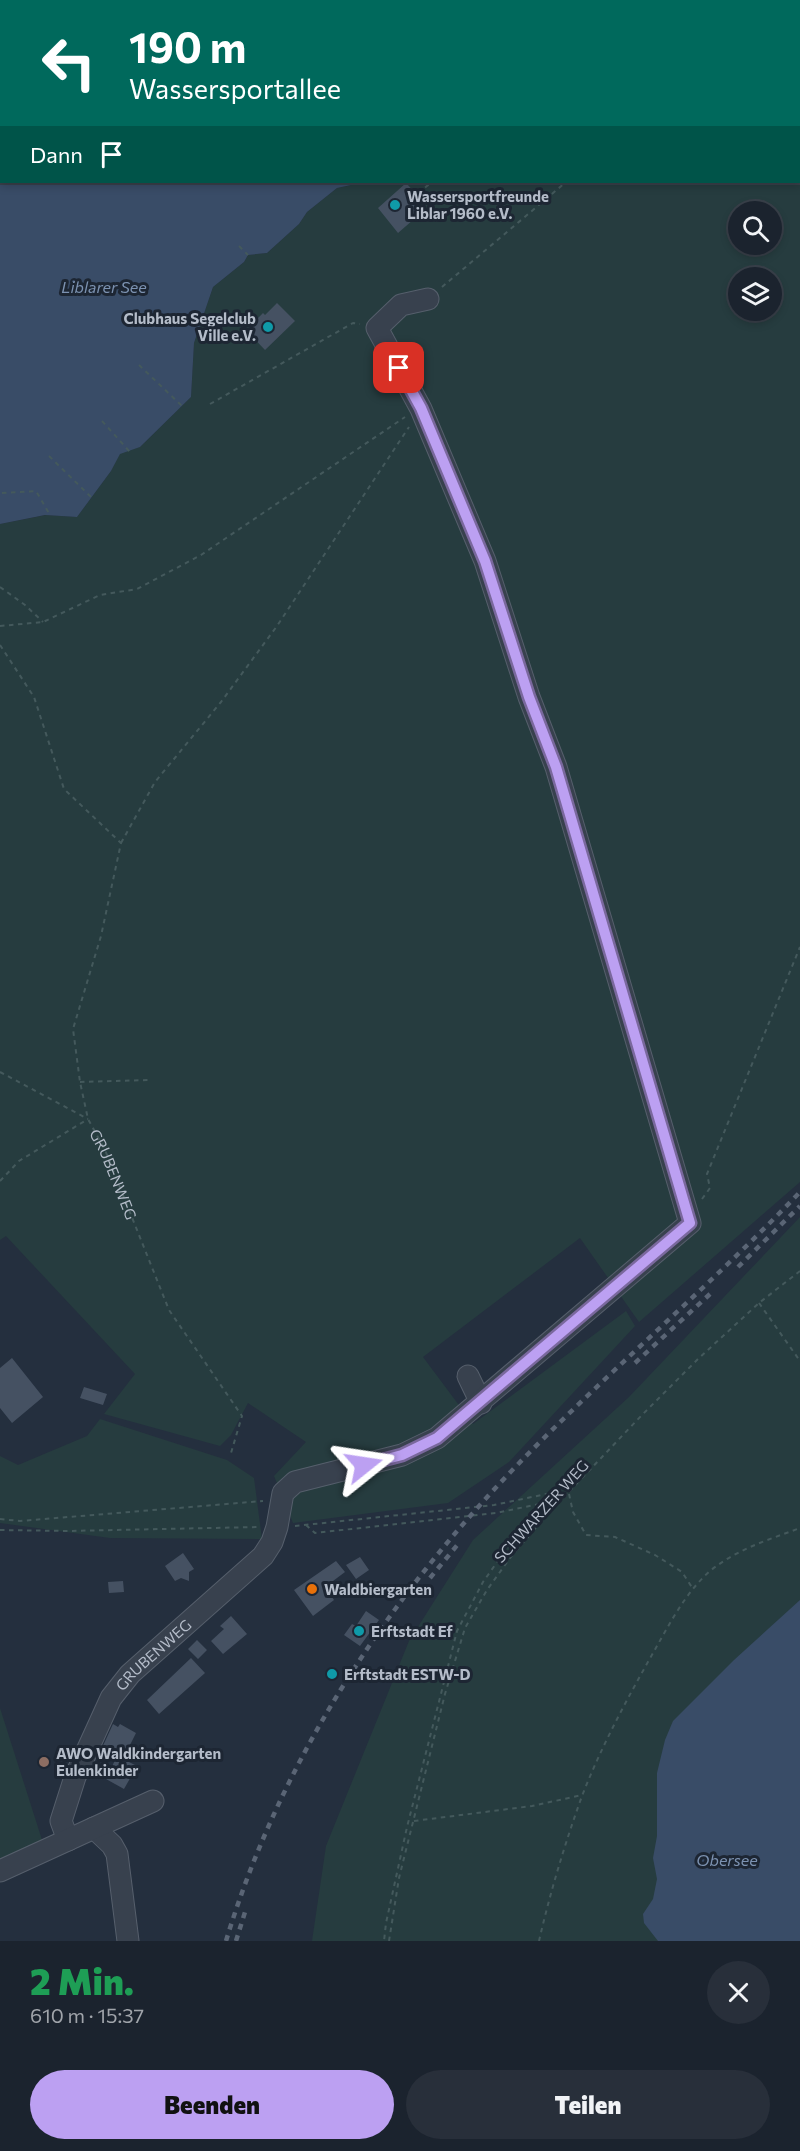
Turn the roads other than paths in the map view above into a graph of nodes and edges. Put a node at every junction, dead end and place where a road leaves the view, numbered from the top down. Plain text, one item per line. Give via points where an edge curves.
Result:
1 (428, 299) road end
2 (468, 1376) dead end
3 (481, 1402) junction
4 (153, 1801) dead end
5 (94, 1828) junction
6 (68, 1840) junction
7 (0, 1871) edge
8 (128, 1941) edge

1 - 3 street via 401,305 377,328 421,408 485,561 556,767 690,1223
2 - 3 street
3 - 6 street, GRUBENWEG via 437,1438 411,1451 295,1482 280,1506 272,1542 263,1557 130,1674 111,1698 75,1777 61,1821
4 - 5 street
5 - 6 street
5 - 8 street via 117,1854
6 - 7 street

